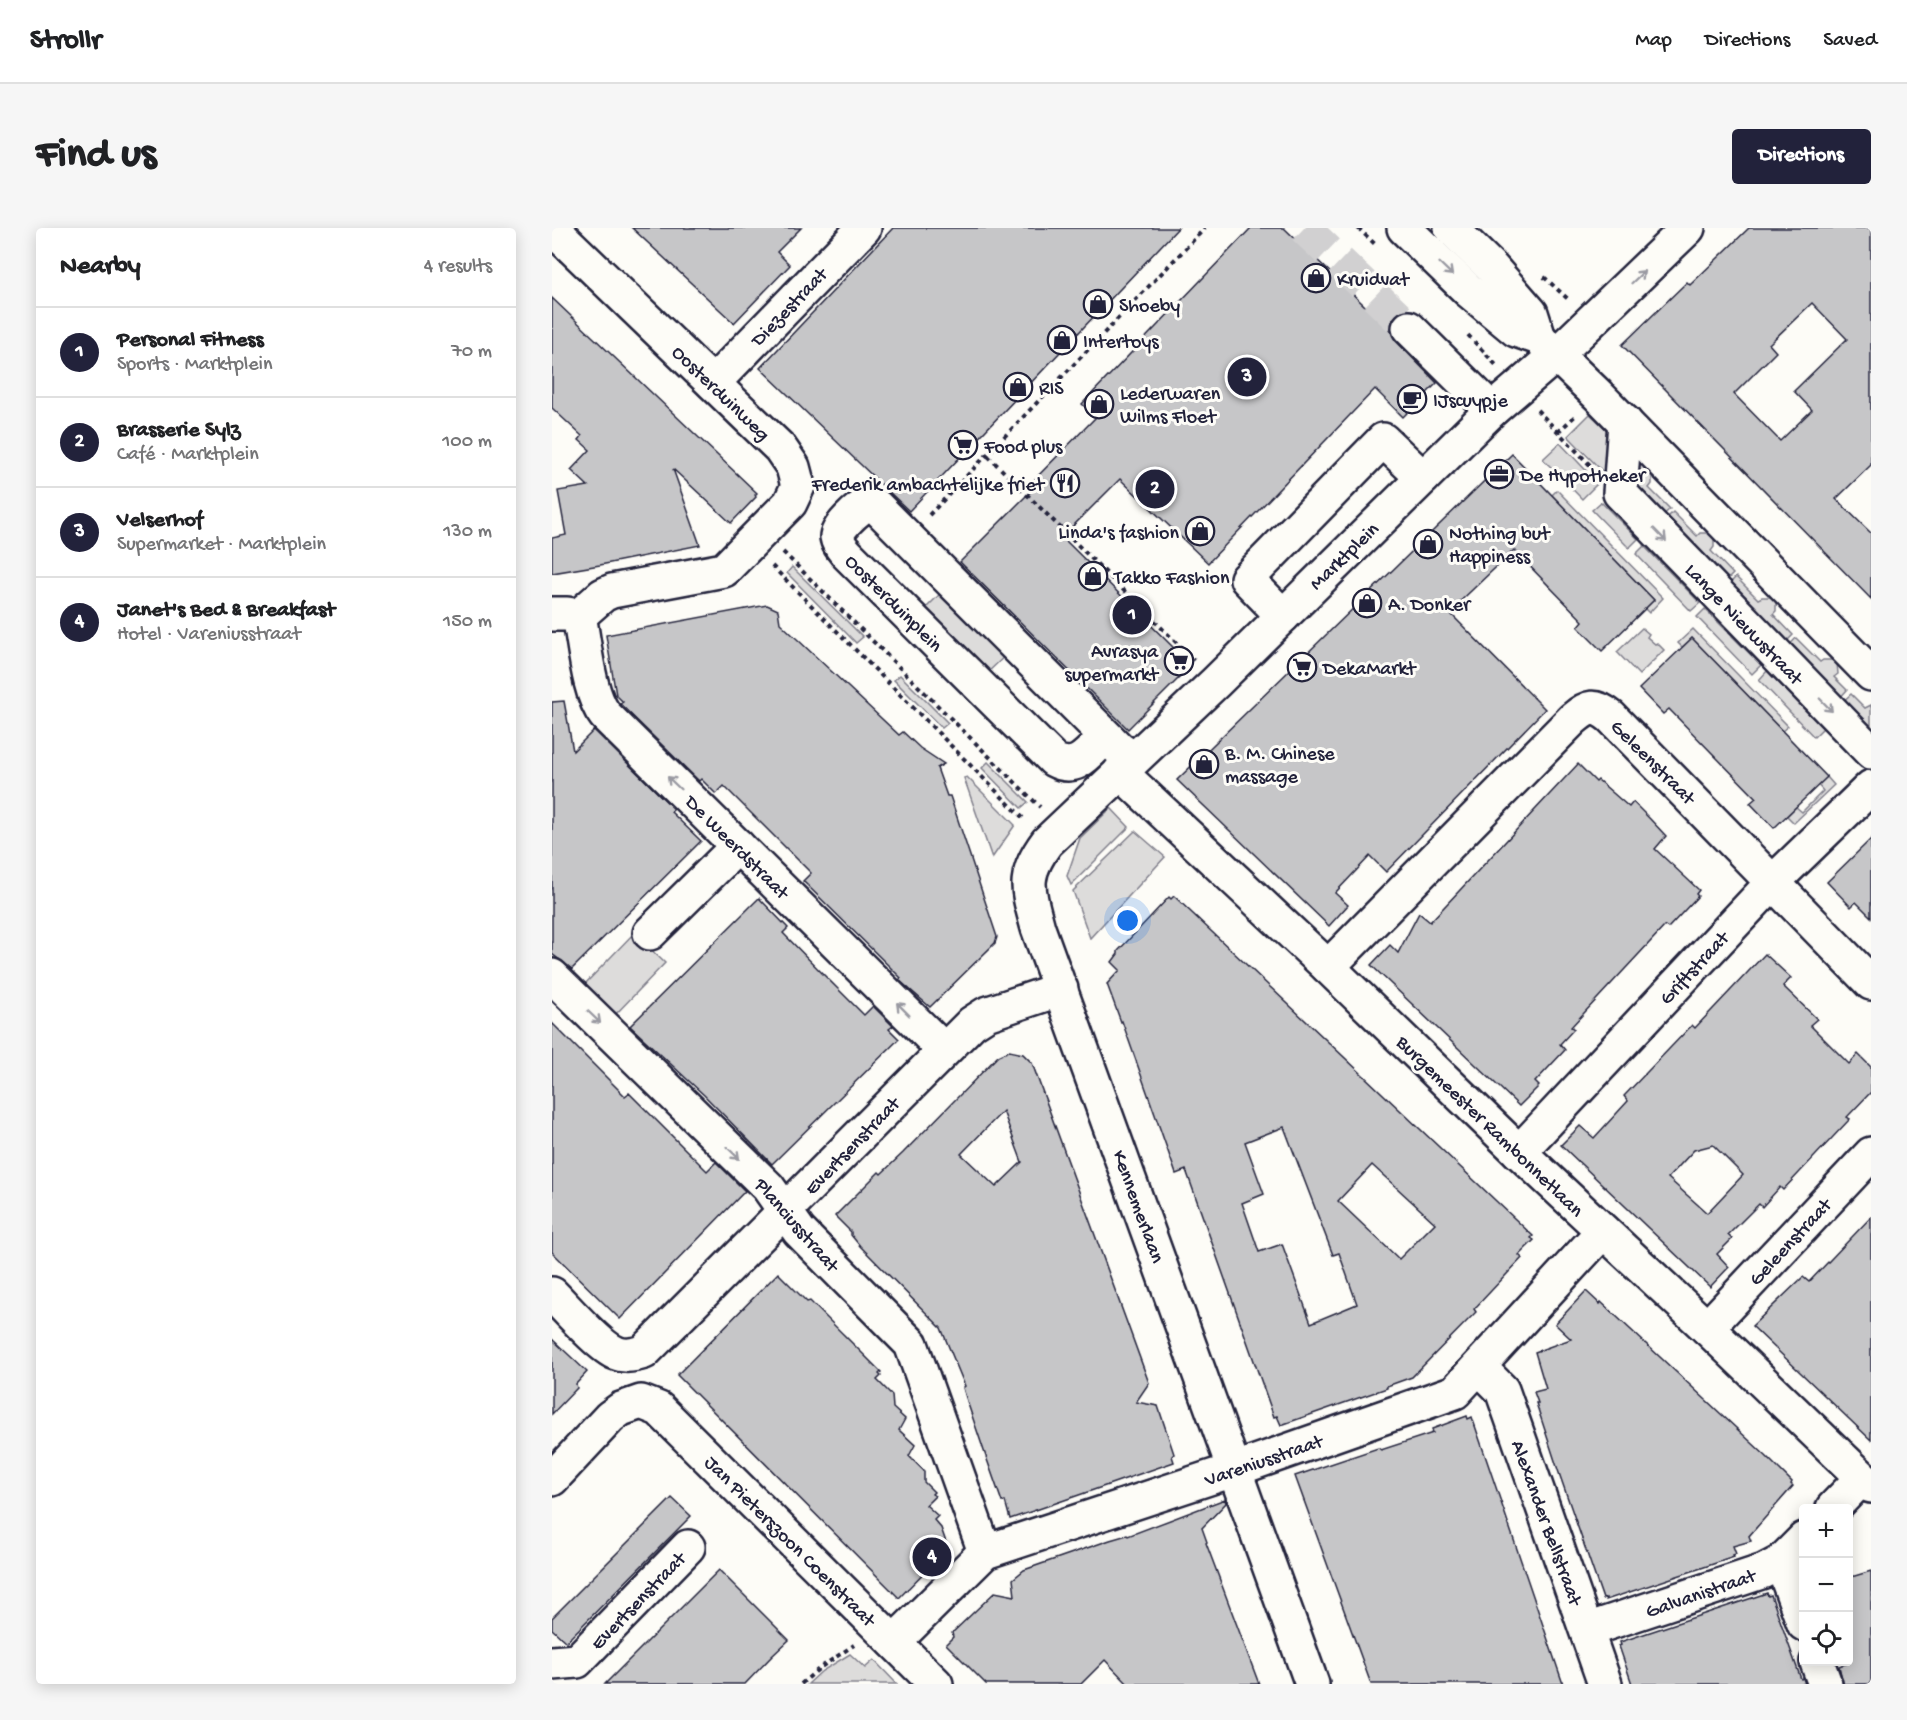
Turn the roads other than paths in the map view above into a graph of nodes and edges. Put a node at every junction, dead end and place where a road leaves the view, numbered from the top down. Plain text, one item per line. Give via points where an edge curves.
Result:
1 (552, 228) edge
2 (864, 228) edge
3 (1404, 228) edge
4 (1451, 228) edge
5 (1688, 228) edge
6 (1409, 328) tunnel mouth
7 (1547, 346) junction
8 (713, 384) junction
9 (1492, 410) junction
10 (1625, 422) junction
11 (1423, 478) junction
12 (566, 615) edge
13 (1283, 616) junction
14 (1871, 674) edge
15 (1106, 736) junction
16 (1871, 752) edge
17 (1127, 766) junction
18 (1871, 788) edge
19 (738, 846) junction
20 (1773, 882) junction
21 (650, 933) dead end
22 (1328, 968) junction
23 (552, 976) edge
24 (1871, 983) edge
25 (1061, 989) junction
26 (944, 1050) junction
27 (1519, 1152) junction
28 (1871, 1154) edge
29 (785, 1212) junction
30 (1603, 1231) junction
31 (552, 1294) edge
32 (1707, 1328) junction
33 (1479, 1368) junction
34 (1236, 1470) junction
35 (552, 1479) edge
36 (1866, 1482) edge
37 (1839, 1504) edge
38 (1799, 1543) edge
39 (688, 1547) dead end
40 (985, 1552) junction
41 (1781, 1562) junction
42 (1799, 1613) edge
43 (1587, 1630) junction
44 (887, 1635) junction
45 (552, 1663) edge
46 (1818, 1666) edge
47 (936, 1684) edge
48 (1312, 1684) edge
49 (1605, 1684) edge
50 (1825, 1684) edge

1 - 8 street, Oosterduinweg
2 - 8 street, Diezestraat
3 -> 7 street via 1516,330
4 - 7 street via 1531,313
7 -> 5 street, Marktplein
6 - 9 street
7 - 9 street, Marktplein
7 - 10 street
8 - 12 street, Oosterduinweg via 780,448 793,466 798,486 790,503 724,570 612,591
9 - 11 street, Marktplein
10 - 14 street
10 -> 16 street, Lange Nieuwstraat via 1620,493
11 - 13 street, Marktplein
11 - 13 street via 1383,440 1247,579
19 -> 12 street, De Weerdstraat via 599,708
13 - 17 street, Marktplein
15 - 15 street, Oosterduinplein via 1077,763 1069,765 1054,760 847,554 837,537 841,526 860,508 876,506
15 - 17 street, Oosterduinplein via 1119,749
17 - 22 street, Burgemeester Rambonnetlaan
17 - 25 street, Kennemerlaan via 1054,835 1029,875 1029,894 1038,928
18 - 20 street, Griftstraat
19 - 21 street
26 -> 19 street, De Weerdstraat
20 - 22 street, Geleenstraat via 1611,717 1591,708 1581,712
20 - 24 street, Geleenstraat
20 - 27 street, Griftstraat
22 - 27 street, Burgemeester Rambonnetlaan
23 -> 29 street, Planciusstraat via 768,1187
25 - 26 street, Evertsenstraat via 986,1014
25 - 34 street, Kennemerlaan
26 - 29 street, Evertsenstraat
27 - 30 street, Burgemeester Rambonnetlaan
28 - 32 street, Geleenstraat
29 - 31 street, Evertsenstraat via 651,1346 635,1355 615,1353 604,1347
29 - 40 street, Planciusstraat via 911,1344
30 - 32 street, Burgemeester Rambonnetlaan
30 - 33 street, Vareniusstraat
32 - 36 street, Burgemeester Rambonnetlaan
33 - 34 street, Vareniusstraat via 1455,1392
33 - 43 street, Alexander Bellstraat via 1502,1390
34 - 40 street, Vareniusstraat
34 - 48 street, Kennemerlaan
35 - 44 street, Jan Pieterszoon Coenstraat via 621,1409 641,1402 659,1409
36 - 37 street
38 - 41 street, Galvanistraat
39 - 45 street, Evertsenstraat via 577,1661
40 - 44 street, Vareniusstraat
41 - 42 street
41 - 43 street, Galvanistraat
43 - 49 street, Alexander Bellstraat
44 - 47 street, Jan Pieterszoon Coenstraat
46 - 50 street

